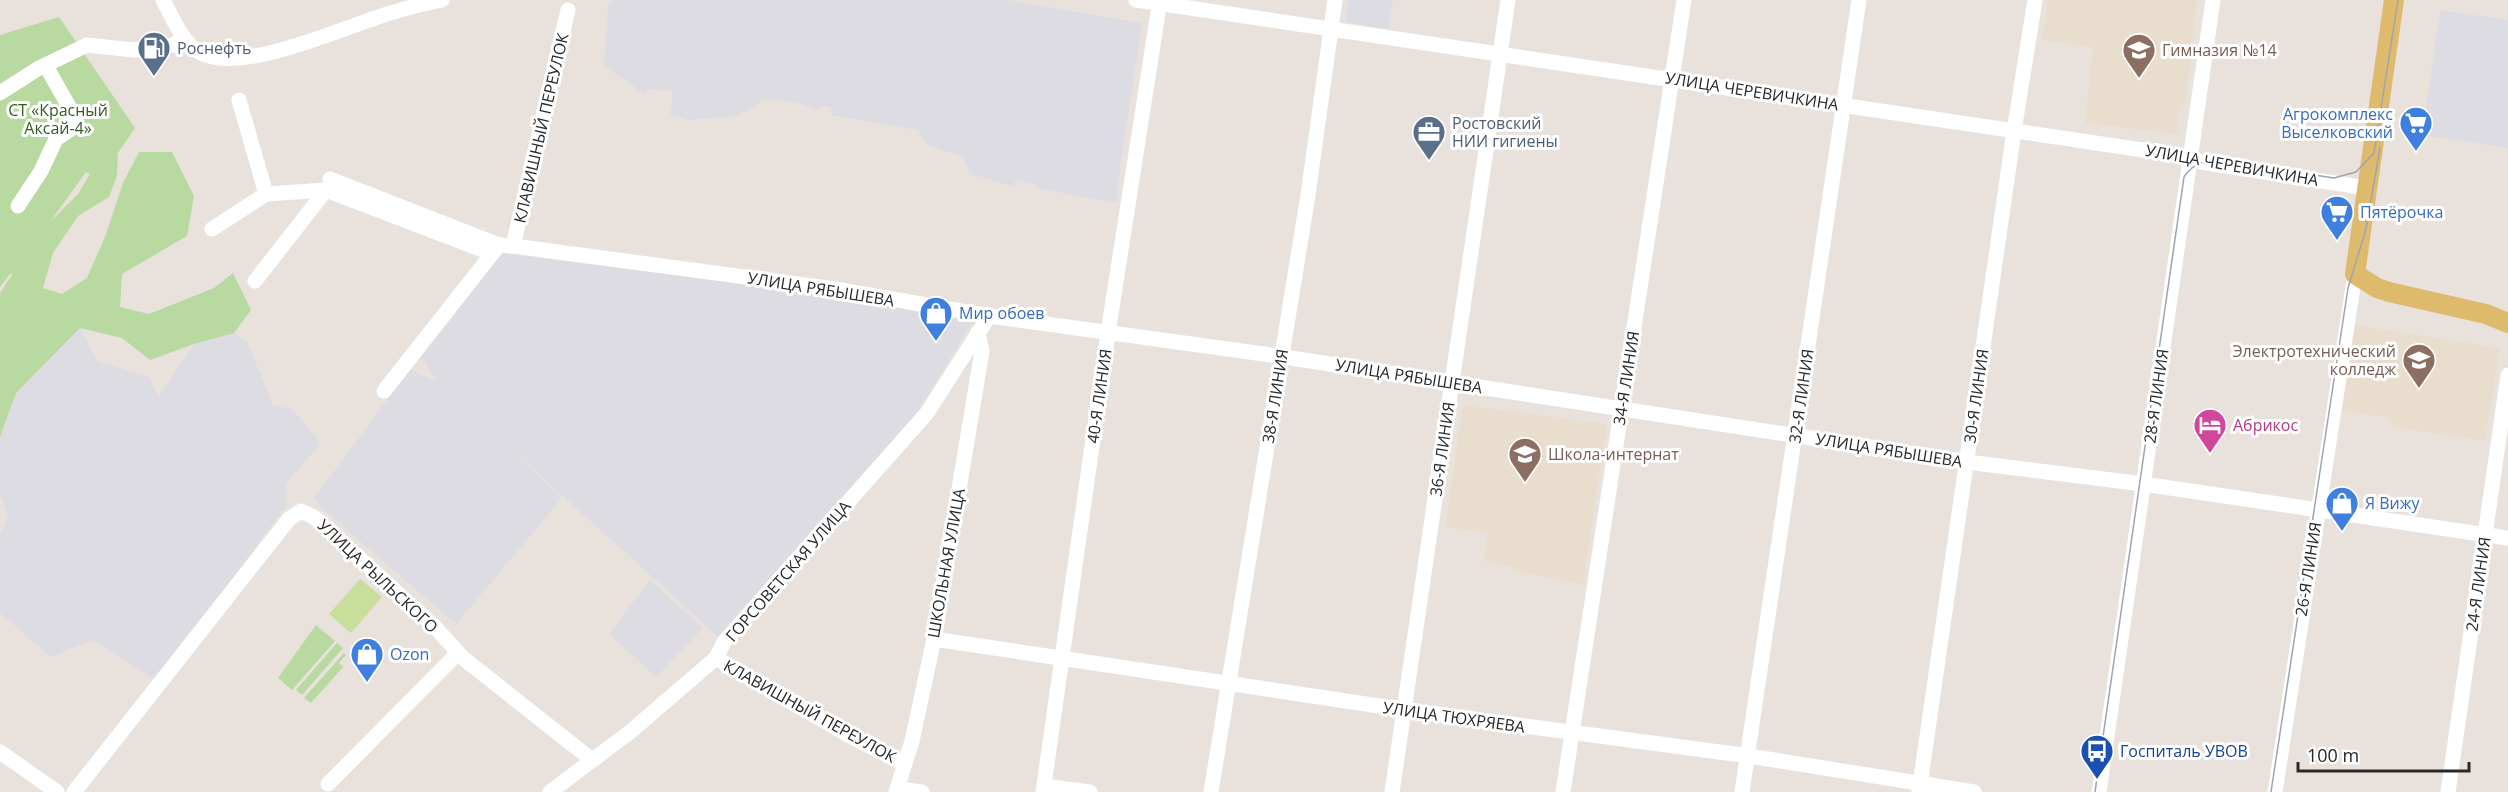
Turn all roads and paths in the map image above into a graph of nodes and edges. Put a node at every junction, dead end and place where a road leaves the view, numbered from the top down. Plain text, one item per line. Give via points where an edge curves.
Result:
1 (163, 0) edge
2 (442, 0) edge
3 (1136, 0) edge
4 (1335, 0) edge
5 (1508, 0) edge
6 (1684, 0) edge
7 (1860, 0) edge
8 (2035, 0) edge
9 (2213, 0) edge
10 (2394, 0) edge
11 (2408, 0) edge
12 (1160, 2) edge
13 (568, 10) dead end
14 (1330, 29) junction
15 (183, 37) junction
16 (1500, 54) junction
17 (46, 66) junction
18 (1673, 78) junction
19 (0, 93) edge
20 (239, 100) dead end
21 (1844, 105) junction
22 (2014, 131) junction
23 (2190, 157) junction
24 (328, 185) junction
25 (2367, 188) junction
26 (266, 194) junction
27 (18, 207) dead end
28 (212, 229) dead end
29 (506, 246) junction
30 (2355, 274) junction
31 (255, 280) dead end
32 (989, 316) junction
33 (2508, 323) edge
34 (978, 332) junction
35 (1108, 333) junction
36 (1281, 356) junction
37 (2508, 375) edge
38 (1452, 382) junction
39 (384, 391) dead end
40 (1621, 408) junction
41 (1795, 435) junction
42 (1967, 462) junction
43 (2143, 484) junction
44 (2318, 509) junction
45 (2485, 535) junction
46 (2508, 538) edge
47 (934, 639) junction
48 (458, 653) junction
49 (1062, 657) junction
50 (716, 658) junction
51 (1228, 683) junction
52 (1406, 710) junction
53 (1572, 734) junction
54 (0, 752) edge
55 (1749, 756) junction
56 (592, 760) junction
57 (905, 764) junction
58 (328, 784) dead end
59 (1920, 788) edge
60 (1043, 789) edge
61 (897, 790) edge
62 (57, 792) edge
63 (74, 792) edge
64 (550, 792) edge
65 (922, 792) edge
66 (1090, 792) edge
67 (1211, 792) edge
68 (1392, 792) edge
69 (1563, 792) edge
70 (1742, 792) edge
71 (1974, 792) edge
72 (2099, 792) edge
73 (2275, 792) edge
74 (2448, 792) edge

1 - 15 street
2 - 15 street via 278,50 239,58 208,55
3 - 12 street, УЛИЦА ЧЕРЕВИЧКИНА
4 - 14 street, 38-Я ЛИНИЯ
5 - 16 street, 36-Я ЛИНИЯ
6 - 18 street, 34-Я ЛИНИЯ
7 - 21 street, 32-Я ЛИНИЯ
8 - 22 street, 30-Я ЛИНИЯ
9 - 23 street, 28-Я ЛИНИЯ
10 - 25 main road
11 - 25 main road via 2384,163
12 - 14 street, УЛИЦА ЧЕРЕВИЧКИНА
12 - 35 street, 40-Я ЛИНИЯ
13 - 29 street, КЛАВИШНЫЙ ПЕРЕУЛОК
14 - 16 street, УЛИЦА ЧЕРЕВИЧКИНА
14 - 36 street, 38-Я ЛИНИЯ
15 - 17 street via 174,45 134,50 87,45
16 - 18 street, УЛИЦА ЧЕРЕВИЧКИНА
16 - 38 street, 36-Я ЛИНИЯ
17 - 19 street
17 - 27 street via 76,119 75,126 56,139
18 - 21 street, УЛИЦА ЧЕРЕВИЧКИНА
18 - 40 street, 34-Я ЛИНИЯ
20 - 26 street
21 - 22 street, УЛИЦА ЧЕРЕВИЧКИНА
21 - 41 street, 32-Я ЛИНИЯ
22 - 23 street, УЛИЦА ЧЕРЕВИЧКИНА
22 - 42 street, 30-Я ЛИНИЯ
23 - 25 street, УЛИЦА ЧЕРЕВИЧКИНА
23 - 43 street, 28-Я ЛИНИЯ
24 - 26 street, УЛИЦА РЯБЫШЕВА
24 - 29 street, УЛИЦА РЯБЫШЕВА via 437,227
24 - 31 street
25 - 30 main road
26 - 28 street, УЛИЦА РЯБЫШЕВА
29 - 32 street, УЛИЦА РЯБЫШЕВА via 835,289
29 - 39 street, КЛАВИШНЫЙ ПЕРЕУЛОК
30 - 33 main road via 2389,292 2486,314
30 - 44 street, 26-Я ЛИНИЯ
32 - 34 street, ГОРСОВЕТСКАЯ УЛИЦА
32 - 35 street, УЛИЦА РЯБЫШЕВА
34 - 47 street, ШКОЛЬНАЯ УЛИЦА via 982,351
34 - 50 street, ГОРСОВЕТСКАЯ УЛИЦА via 927,413 724,642
35 - 36 street, УЛИЦА РЯБЫШЕВА
35 - 49 street, 40-Я ЛИНИЯ
36 - 38 street, УЛИЦА РЯБЫШЕВА
36 - 51 street, 38-Я ЛИНИЯ
37 - 45 street, 24-Я ЛИНИЯ
38 - 40 street, УЛИЦА РЯБЫШЕВА
38 - 52 street, 36-Я ЛИНИЯ
40 - 41 street, УЛИЦА РЯБЫШЕВА
40 - 53 street, 34-Я ЛИНИЯ
41 - 42 street, УЛИЦА РЯБЫШЕВА
41 - 55 street, 32-Я ЛИНИЯ
42 - 43 street, УЛИЦА РЯБЫШЕВА
42 - 59 street, 30-Я ЛИНИЯ
43 - 44 street, УЛИЦА РЯБЫШЕВА
43 - 72 street, 28-Я ЛИНИЯ
44 - 45 street, УЛИЦА РЯБЫШЕВА
44 - 73 street, 26-Я ЛИНИЯ
45 - 46 street, УЛИЦА РЯБЫШЕВА
45 - 74 street, 24-Я ЛИНИЯ
47 - 49 street, УЛИЦА ТЮХРЯЕВА
47 - 57 street, ШКОЛЬНАЯ УЛИЦА
48 - 56 street, УЛИЦА РЫЛЬСКОГО
48 - 58 street
48 - 63 street, УЛИЦА РЫЛЬСКОГО via 435,627 314,517 301,511 289,519
49 - 51 street, УЛИЦА ТЮХРЯЕВА
49 - 60 street, 40-Я ЛИНИЯ
50 - 56 street, ГОРСОВЕТСКАЯ УЛИЦА
50 - 57 street, КЛАВИШНЫЙ ПЕРЕУЛОК
51 - 52 street, УЛИЦА ТЮХРЯЕВА
51 - 67 street, 38-Я ЛИНИЯ
52 - 53 street, УЛИЦА ТЮХРЯЕВА
52 - 68 street, 36-Я ЛИНИЯ
53 - 55 street, УЛИЦА ТЮХРЯЕВА
53 - 69 street, 34-Я ЛИНИЯ
54 - 62 street
55 - 59 street, УЛИЦА ТЮХРЯЕВА
55 - 70 street, 32-Я ЛИНИЯ
56 - 64 street, ГОРСОВЕТСКАЯ УЛИЦА
57 - 61 street, ШКОЛЬНАЯ УЛИЦА
59 - 71 street, УЛИЦА ТЮХРЯЕВА
60 - 66 street
61 - 65 street, КЛАВИШНЫЙ ПЕРЕУЛОК

